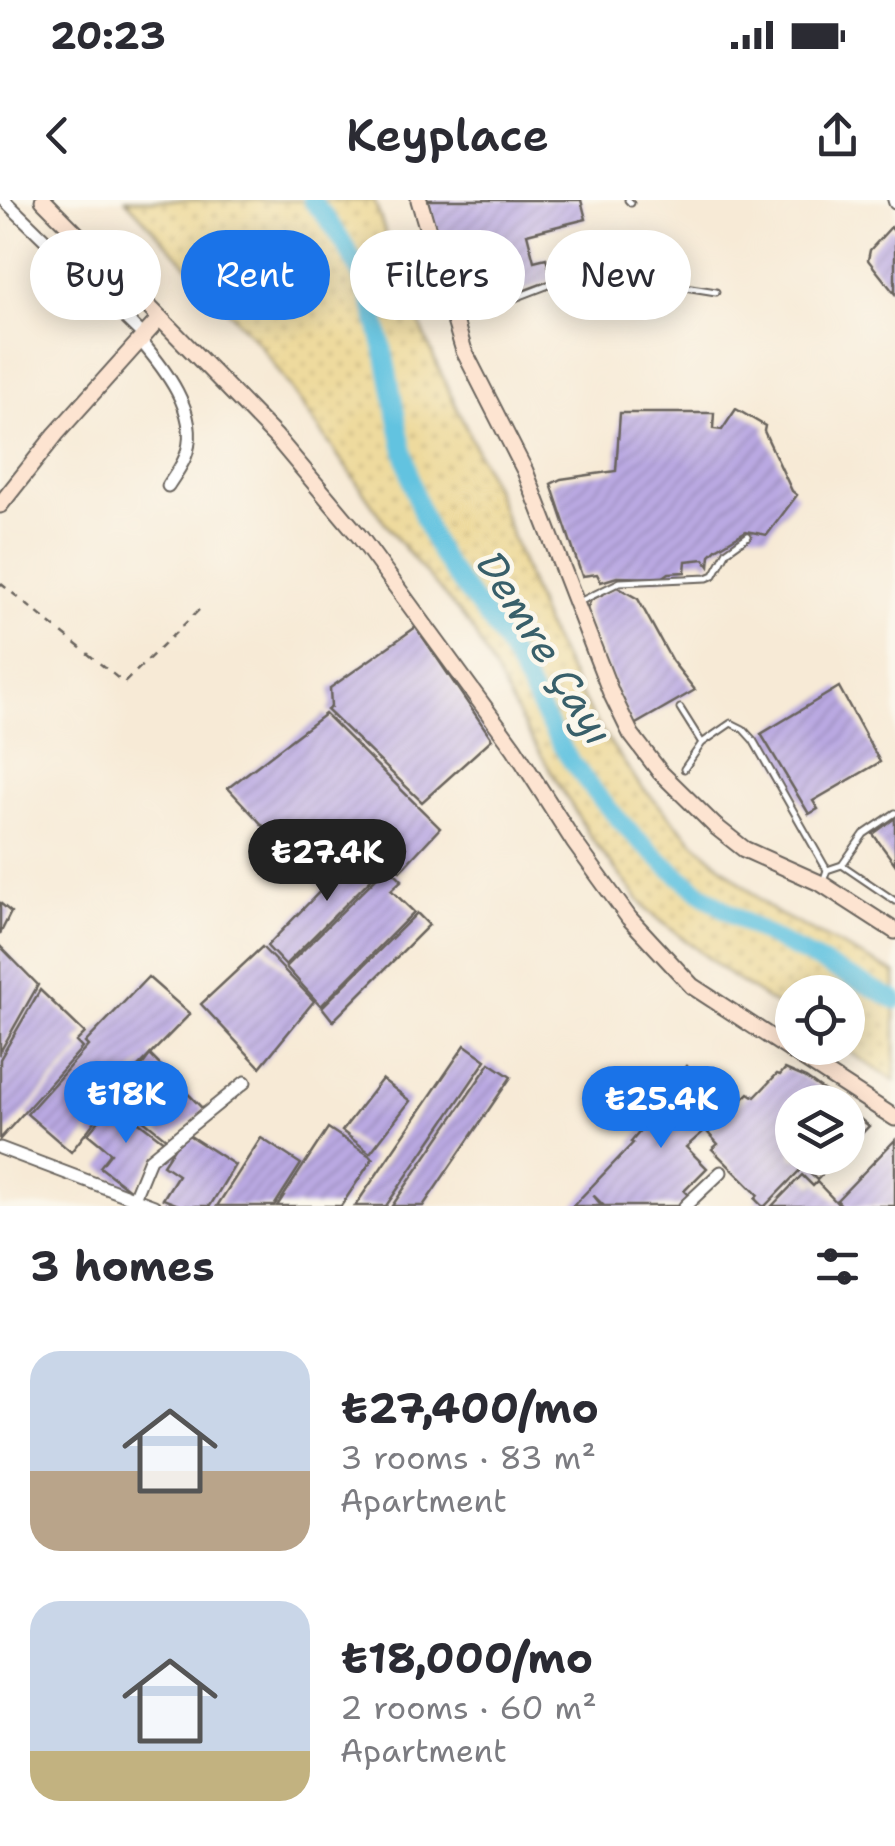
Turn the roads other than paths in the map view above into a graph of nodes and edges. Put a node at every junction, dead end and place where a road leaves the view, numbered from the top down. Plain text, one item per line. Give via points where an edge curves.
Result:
1 (4, 200) edge
2 (43, 200) edge
3 (419, 200) edge
4 (73, 230) edge
5 (716, 292) dead end
6 (161, 319) edge
7 (158, 320) edge
8 (455, 321) junction
9 (142, 338) junction
10 (168, 486) dead end
11 (0, 506) edge
12 (748, 536) dead end
13 (576, 603) junction
14 (680, 708) dead end
15 (702, 743) junction
16 (684, 769) dead end
17 (895, 813) edge
18 (842, 865) junction
19 (825, 877) junction
20 (895, 901) edge
21 (895, 931) edge
22 (245, 1082) dead end
23 (895, 1118) edge
24 (0, 1148) edge
25 (720, 1172) dead end
26 (134, 1198) junction
27 (154, 1206) edge
28 (686, 1206) edge

1 - 9 street
2 - 4 street
3 - 8 street
5 - 8 lane via 593,268
6 - 23 street via 276,437 360,537 629,918 692,986
7 - 9 street
8 - 13 street via 525,471
9 - 10 street via 186,418 190,442
9 - 11 street
12 - 13 lane via 707,578 620,582
13 - 19 street via 631,734 660,772 744,848
14 - 15 lane
15 - 16 lane
15 - 19 lane via 731,723 743,728
17 - 18 lane via 864,834
18 - 19 lane
18 - 20 lane
19 - 21 street
22 - 26 street via 150,1159
24 - 26 street
25 - 28 street
26 - 27 street

